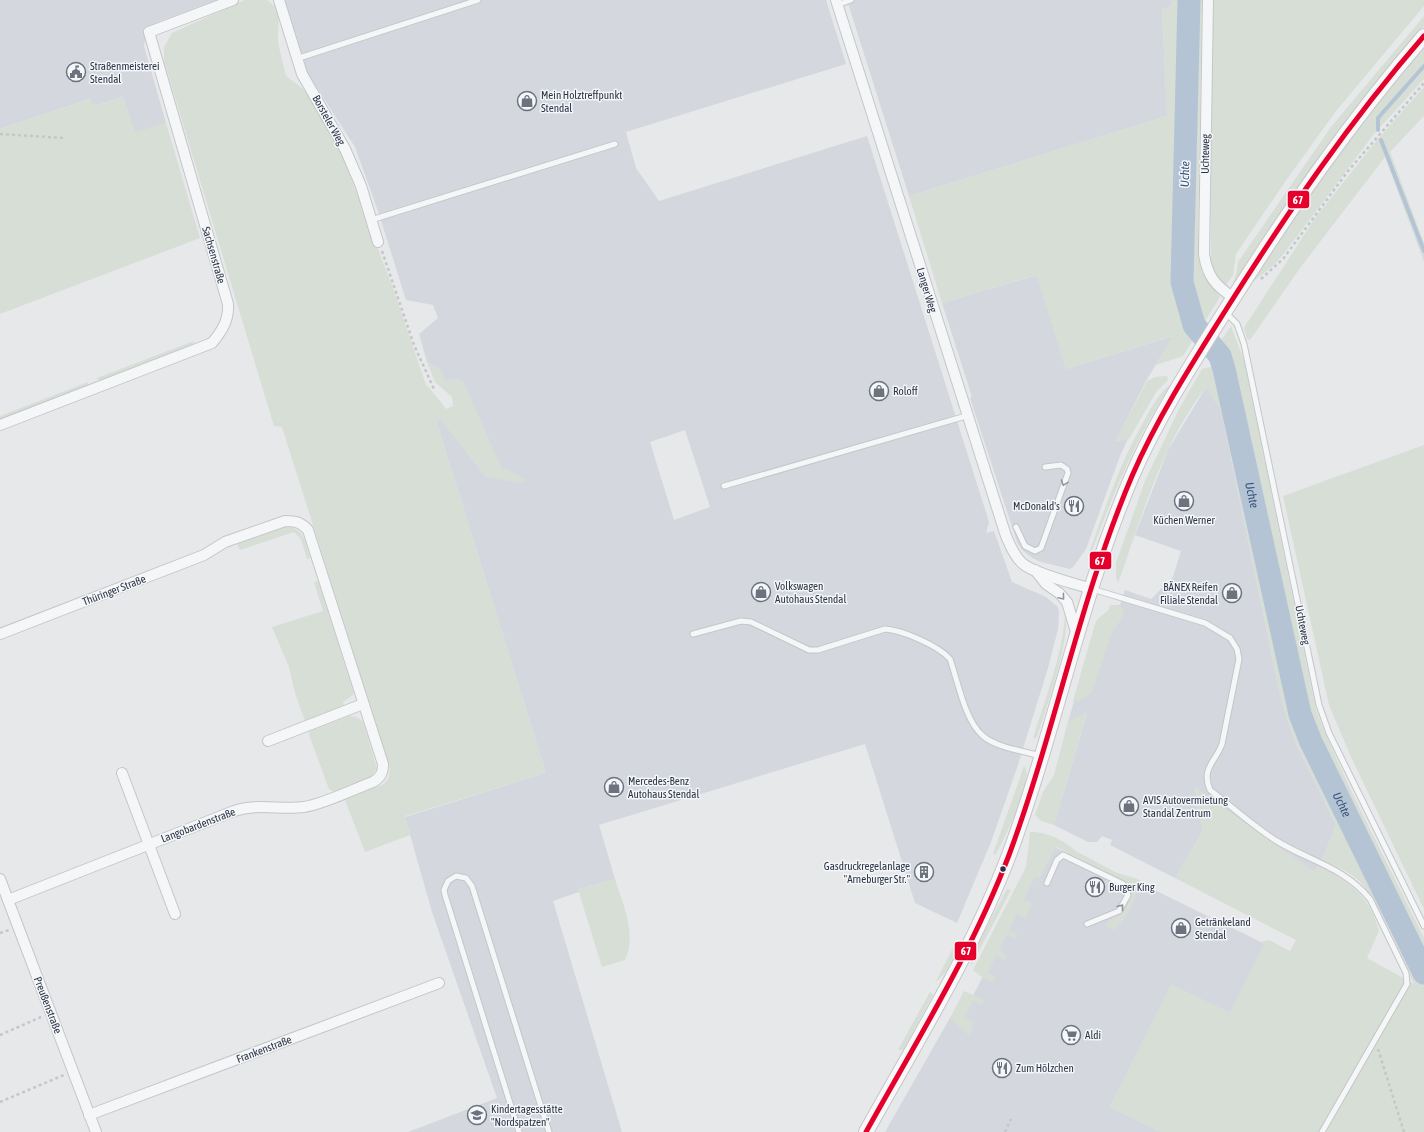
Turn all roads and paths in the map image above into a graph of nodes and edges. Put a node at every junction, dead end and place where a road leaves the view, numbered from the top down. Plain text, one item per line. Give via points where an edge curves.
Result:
1 (233, 0) edge
2 (279, 0) edge
3 (478, 0) edge
4 (851, 0) edge
5 (1208, 0) edge
6 (836, 2) edge
7 (1424, 36) edge
8 (296, 59) junction
9 (1424, 83) edge
10 (0, 134) edge
11 (64, 138) dead end
12 (615, 144) dead end
13 (371, 220) junction
14 (378, 242) joint
15 (1257, 282) dead end
16 (1233, 297) junction
17 (1221, 316) junction
18 (434, 389) dead end
19 (966, 416) junction
20 (0, 425) edge
21 (1045, 467) dead end
22 (724, 486) dead end
23 (1016, 527) dead end
24 (225, 542) joint
25 (1035, 570) junction
26 (1092, 589) junction
27 (0, 634) edge
28 (693, 634) dead end
29 (1077, 637) junction
30 (363, 704) junction
31 (268, 741) dead end
32 (1042, 756) junction
33 (122, 773) dead end
34 (149, 844) junction
35 (0, 879) edge
36 (1047, 883) dead end
37 (8, 900) junction
38 (175, 914) dead end
39 (1087, 924) dead end
40 (1424, 926) edge
41 (439, 983) dead end
42 (51, 1013) junction
43 (0, 1035) edge
44 (1372, 1046) junction
45 (73, 1071) junction
46 (0, 1102) edge
47 (90, 1115) junction
48 (1011, 1119) dead end
49 (96, 1132) edge
50 (519, 1132) edge
51 (549, 1132) edge
52 (866, 1132) edge
53 (1005, 1132) edge
54 (1322, 1132) edge
55 (1404, 1132) edge

1 - 20 street, Sachsenstraße via 149,32 228,304 229,313 222,332 212,343
2 - 8 street, Borsteler Weg
3 - 8 lane
4 - 6 lane
5 - 16 street, Uchteweg via 1204,254 1211,277 1219,288
6 - 19 street, Langer Weg
7 - 16 main road via 1339,140 1302,191
8 - 13 street, Borsteler Weg via 302,74 346,149
9 - 15 path via 1348,171 1283,259
10 - 11 path
12 - 13 lane
13 - 14 street, Borsteler Weg
14 - 18 path via 399,296 414,345
16 - 17 main road
17 - 26 main road via 1133,474 1118,510
17 - 40 lane, Uchteweg via 1236,321 1244,344 1322,712 1329,733
19 - 22 lane
19 - 25 street, Langer Weg via 1012,550 1022,563
21 -> 23 lane via 1061,465 1068,473 1041,548 1035,551 1026,546
24 - 27 street, Thüringer Straße via 204,555
24 - 30 street, Langobardenstraße via 285,521 303,524 308,530
25 - 26 street, Langer Weg
25 -> 29 street, Langer Weg via 1046,584 1059,592 1067,602
26 - 29 main road
26 - 44 lane via 1205,623 1230,638 1237,648 1239,659 1222,744 1207,770 1206,781 1210,790 1275,840 1336,870 1351,880 1370,899 1407,979 1407,984
28 - 32 lane via 741,621 752,622 809,650 818,650 885,629 895,630 944,652 950,660 972,724 984,737 1001,745
29 - 32 main road
30 - 31 street
30 - 34 street, Langobardenstraße via 383,764 380,777 312,806 241,808
32 - 52 main road via 991,898 954,974
33 - 34 street, Langobardenstraße
34 - 37 street, Langobardenstraße
34 - 38 street, Langobardenstraße
35 - 37 street, Preußenstraße
39 -> 36 lane via 1119,911 1128,895 1123,884 1063,855 1057,860
37 - 42 street, Preußenstraße
41 - 47 street, Frankenstraße
42 - 43 path
42 - 45 street, Preußenstraße
44 - 54 lane
44 - 55 path via 1379,1049
45 - 46 path
45 - 47 street, Preußenstraße
47 - 49 street, Preußenstraße
48 - 53 path
50 - 51 lane via 445,895 444,890 448,881 456,876 466,878 472,886

